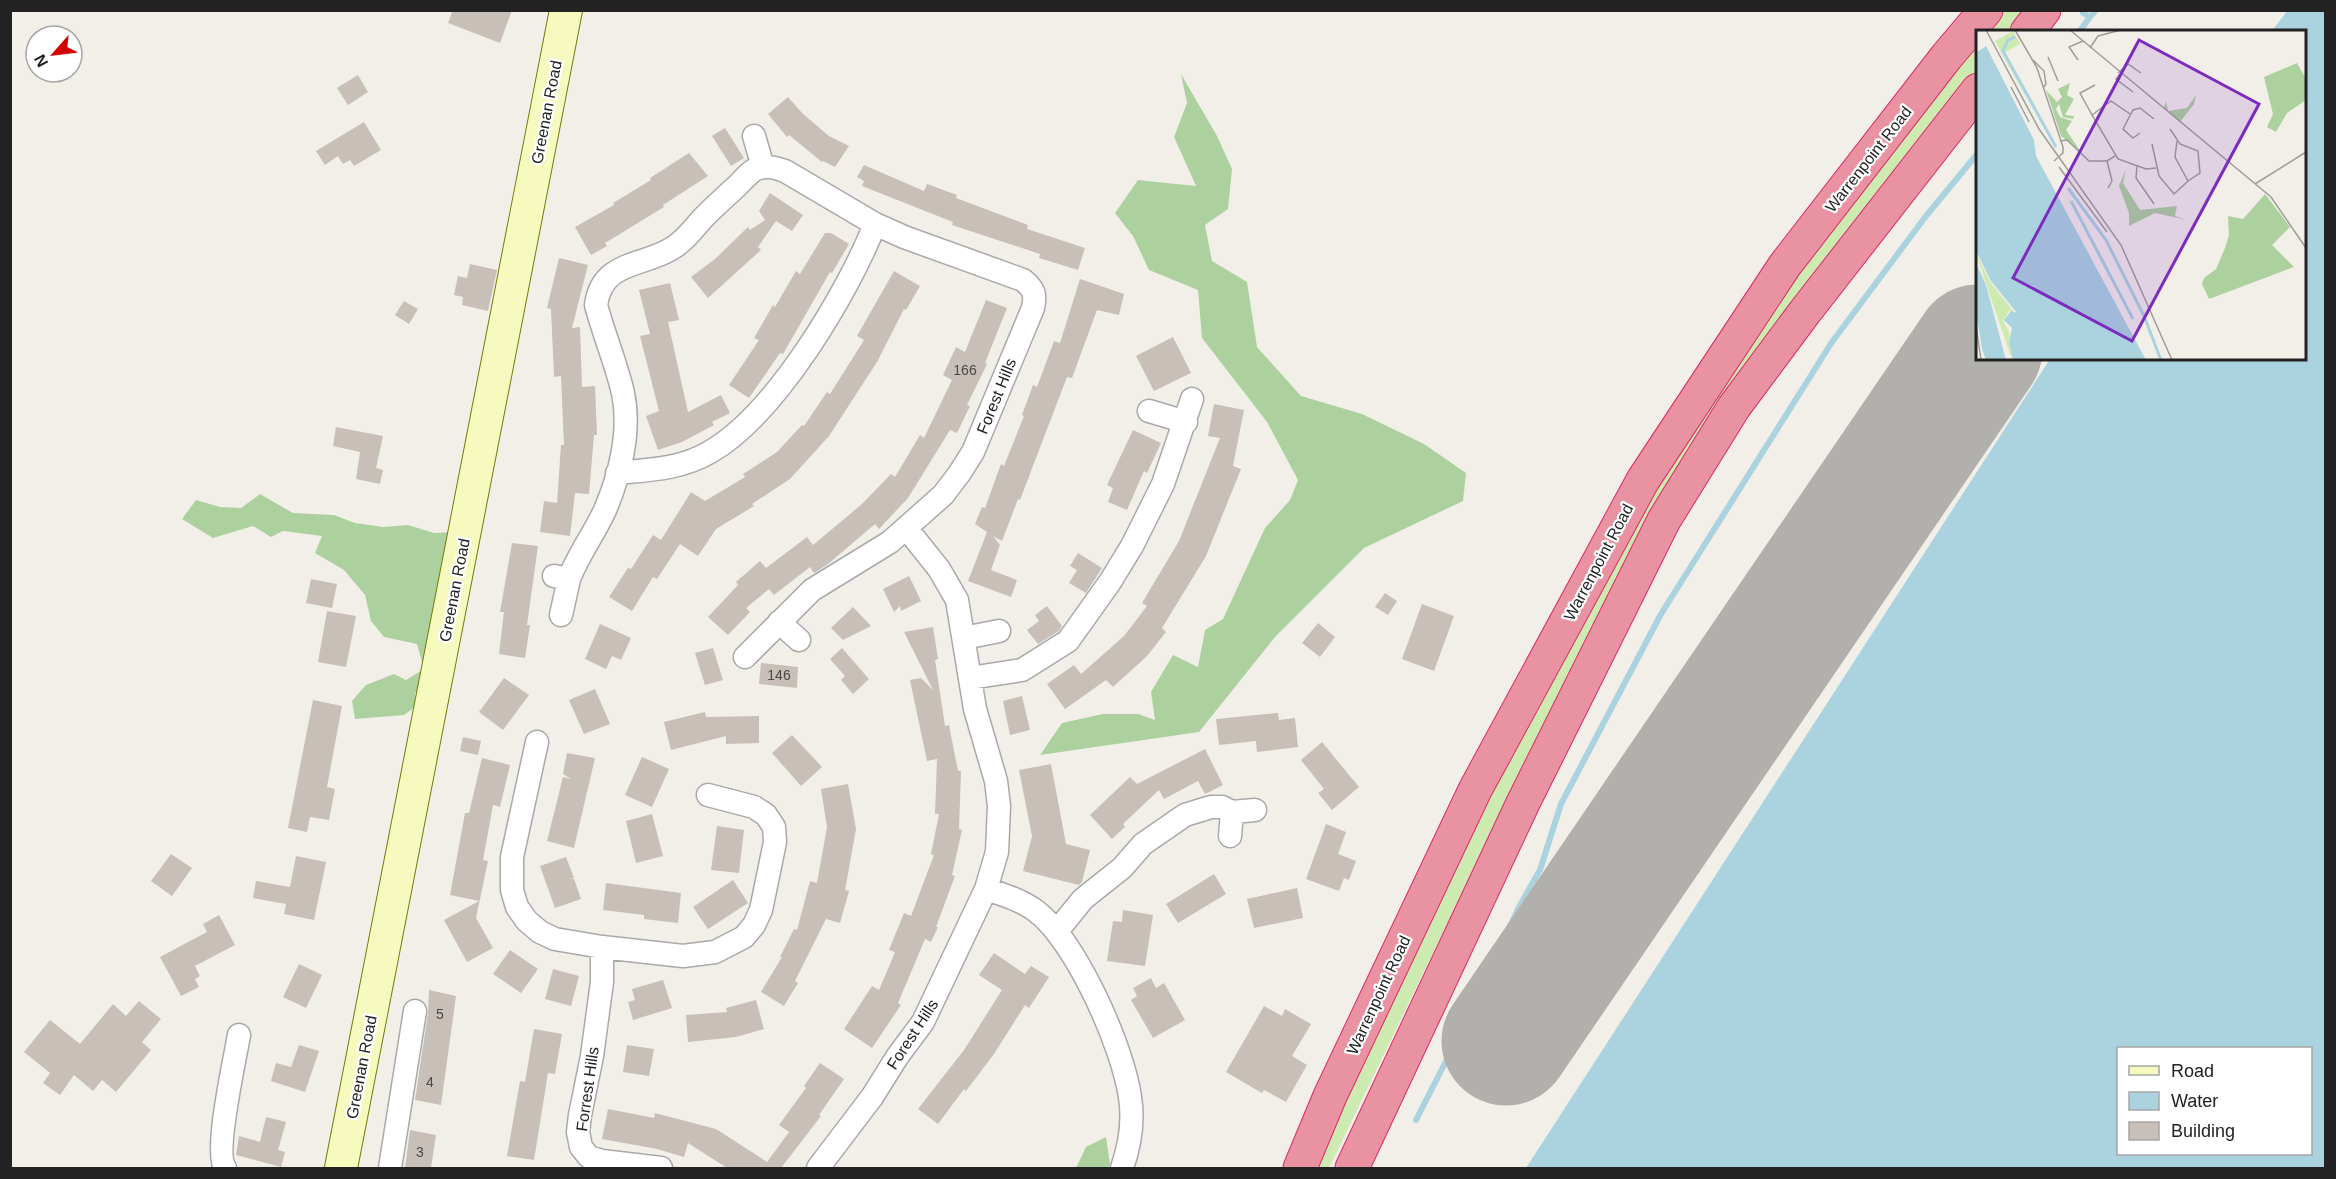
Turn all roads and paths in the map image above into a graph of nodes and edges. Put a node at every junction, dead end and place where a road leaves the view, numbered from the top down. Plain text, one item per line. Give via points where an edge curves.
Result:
1 (566, 10) edge
2 (1986, 10) edge
3 (2044, 10) edge
4 (2028, 30) edge
5 (1976, 91) edge
6 (754, 136) dead end
7 (763, 167) junction
8 (875, 224) junction
9 (1192, 399) dead end
10 (1149, 411) dead end
11 (1186, 422) junction
12 (617, 473) junction
13 (908, 529) junction
14 (561, 615) dead end
15 (778, 621) junction
16 (999, 632) dead end
17 (964, 638) junction
18 (799, 640) dead end
19 (745, 657) dead end
20 (970, 678) junction
21 (537, 742) dead end
22 (708, 795) dead end
23 (1255, 810) dead end
24 (1232, 812) junction
25 (1230, 836) dead end
26 (986, 889) junction
27 (1057, 931) junction
28 (602, 947) junction
29 (415, 1011) dead end
30 (239, 1035) dead end
31 (225, 1168) edge
32 (341, 1168) edge
33 (390, 1168) edge
34 (661, 1168) edge
35 (818, 1168) edge
36 (1122, 1168) edge
37 (1300, 1168) edge
38 (1352, 1168) edge

1 - 32 street, Greenan Road
2 - 37 highway, Warrenpoint Road via 1785,265 1643,480 1475,790 1330,1096
3 - 4 highway
5 - 38 highway via 1734,407 1664,520 1523,803
6 - 7 street
7 - 8 street, Forest Hills via 785,171
7 - 12 street via 752,171 686,239 670,250 620,269 606,278 598,290 596,305 625,412
8 - 12 street via 865,250 801,359 745,425 711,452 692,461 658,470
8 - 13 street, Forest Hills via 1023,280 1033,287 1036,297 973,452 943,495
9 - 11 street
10 - 11 street
11 - 20 street via 1132,546 1068,641 1022,670
12 - 14 street via 598,524 561,578
13 - 15 street via 812,590
13 - 17 street, Forest Hills via 957,600
15 - 18 street
15 - 19 street
16 - 17 street
17 - 20 street, Forest Hills
20 - 26 street, Forest Hills via 999,806 997,852
21 - 28 street via 512,857 512,890 517,907 540,932 555,939
22 - 28 street via 754,807 774,827 769,876 754,925 730,946 700,955
23 - 24 street
24 - 25 street
24 - 27 street via 1222,807 1198,810 1164,828 1083,899
26 - 27 street via 1023,903
26 - 35 street, Forest Hills via 923,1022
27 - 36 street via 1088,982 1126,1074 1132,1121 1130,1145
28 - 34 street, Forrest Hills via 603,970 592,1056 578,1132 580,1147 589,1157 602,1161
29 - 33 street via 420,1046
30 - 31 street via 221,1143

